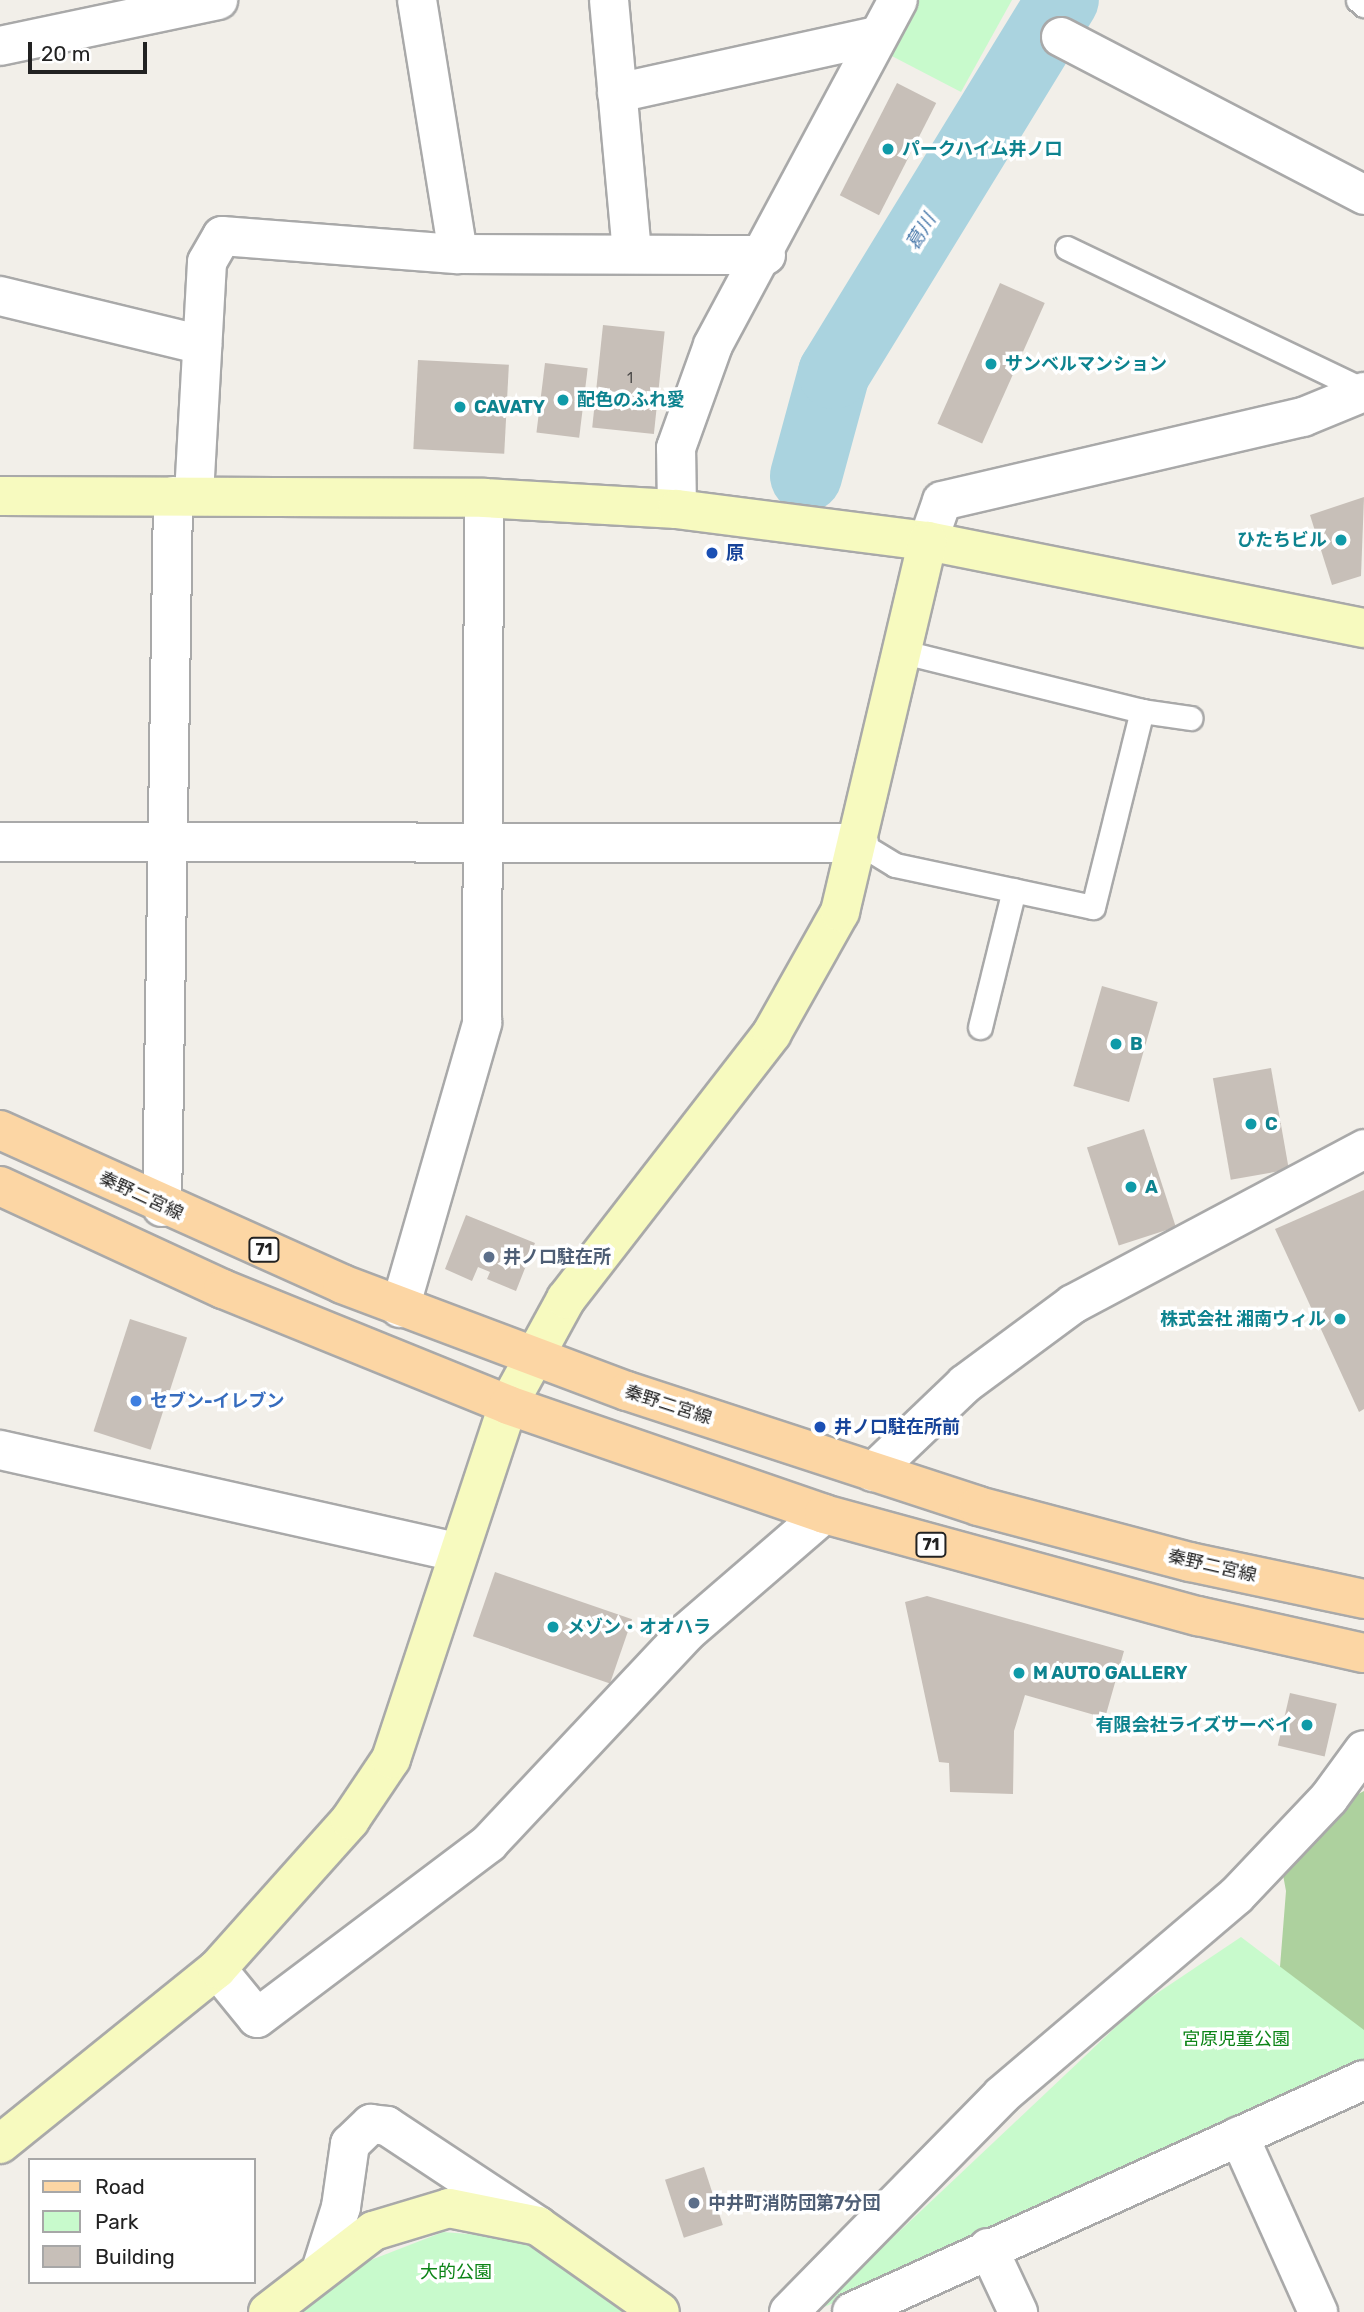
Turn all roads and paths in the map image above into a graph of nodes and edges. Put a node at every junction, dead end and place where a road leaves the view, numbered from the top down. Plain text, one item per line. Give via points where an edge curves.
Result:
1 (417, 0) edge
2 (609, 0) edge
3 (898, 0) edge
4 (1358, 0) edge
5 (196, 3) edge
6 (1364, 5) edge
7 (876, 36) junction
8 (1061, 37) dead end
9 (0, 46) edge
10 (617, 93) junction
11 (1364, 195) edge
12 (1067, 248) dead end
13 (632, 252) junction
14 (458, 254) junction
15 (766, 255) junction
16 (0, 296) edge
17 (202, 345) junction
18 (1364, 391) edge
19 (184, 495) junction
20 (0, 496) edge
21 (484, 498) junction
22 (677, 509) junction
23 (928, 541) junction
24 (1364, 628) edge
25 (903, 652) junction
26 (1142, 711) junction
27 (1190, 718) dead end
28 (168, 840) junction
29 (481, 841) junction
30 (0, 842) edge
31 (859, 843) junction
32 (1014, 890) junction
33 (980, 1027) dead end
34 (0, 1130) edge
35 (1364, 1149) edge
36 (0, 1186) edge
37 (162, 1207) junction
38 (400, 1308) junction
39 (534, 1357) junction
40 (508, 1405) junction
41 (0, 1450) edge
42 (873, 1472) junction
43 (824, 1514) junction
44 (458, 1552) junction
45 (1364, 1599) edge
46 (1364, 1653) edge
47 (1364, 1750) edge
48 (217, 1969) junction
49 (1364, 2080) edge
50 (1239, 2136) junction
51 (0, 2144) edge
52 (538, 2226) junction
53 (988, 2248) junction
54 (322, 2267) junction
55 (268, 2312) edge
56 (660, 2312) edge
57 (789, 2312) edge
58 (852, 2312) edge
59 (1017, 2312) edge
60 (1318, 2312) edge

1 - 14 street
2 - 10 street
3 - 7 street
4 - 6 lane
5 - 9 street
7 - 10 street
7 - 15 street
8 - 11 street
10 - 13 street
12 - 18 lane
13 - 14 street
13 - 15 street
14 - 17 street via 222,236 207,262
15 - 22 street via 713,345 685,422 676,448
16 - 17 street
17 - 19 street
18 - 23 street via 1303,417 942,501
19 - 20 street
19 - 21 street
19 - 28 street
21 - 22 street
21 - 29 street
22 - 23 street
23 - 24 street
23 - 25 street
25 - 26 lane
25 - 31 street
26 - 27 lane
26 - 32 lane via 1093,907
28 - 29 street
28 - 30 street
28 - 37 street
29 - 31 street
29 - 38 street via 482,1023
31 - 32 lane via 895,865
31 - 39 street via 840,912 772,1033 566,1299
32 - 33 lane
34 - 37 main road, 秦野二宮線 / 71
35 - 42 street via 1073,1304 965,1384
36 - 40 main road, 71 via 223,1289
37 - 38 main road, 秦野二宮線 / 71
38 - 39 main road, 秦野二宮線 / 71
39 - 40 street
39 - 42 main road, 秦野二宮線 / 71
40 - 43 main road, 71
40 - 44 street
41 - 44 street
42 - 45 main road, 秦野二宮線 / 71 via 1190,1562
43 - 46 main road, 71 via 1185,1613
43 - 48 street via 686,1633 489,1843 268,2010 257,2018
44 - 48 street via 391,1759 350,1820
47 - 57 street via 1329,1798 1236,1896 1002,2095
48 - 51 street
49 - 50 street
50 - 53 street
50 - 60 street
52 - 54 street via 449,2208 373,2231
52 - 54 street via 387,2126 371,2124 350,2144 341,2207
52 - 56 street
53 - 58 street
53 - 59 street
54 - 55 street

